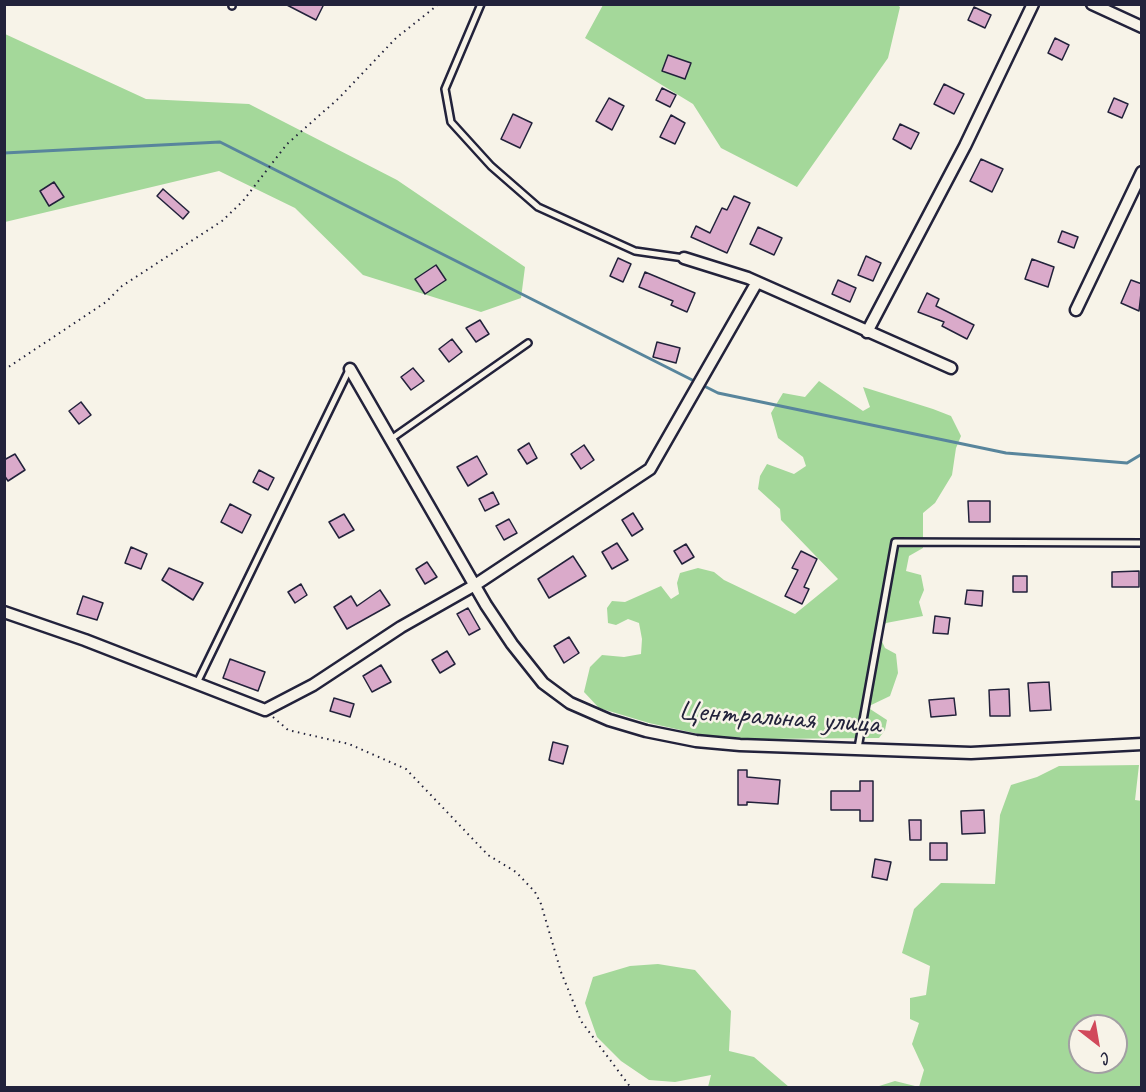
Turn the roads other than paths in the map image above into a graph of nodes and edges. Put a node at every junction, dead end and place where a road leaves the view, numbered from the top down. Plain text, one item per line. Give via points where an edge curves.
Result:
1 (481, 4) edge
2 (1033, 4) edge
3 (1092, 4) edge
4 (1142, 27) edge
5 (1142, 172) edge
6 (684, 258) joint
7 (757, 282) junction
8 (1076, 310) dead end
9 (867, 332) junction
10 (528, 343) dead end
11 (951, 368) dead end
12 (350, 369) joint
13 (391, 439) junction
14 (1142, 543) edge
15 (475, 585) junction
16 (4, 612) edge
17 (196, 685) junction
18 (1142, 744) edge
19 (858, 748) junction

1 - 6 lane via 445,89 452,122 491,166 538,207 635,251
2 - 9 street via 965,146
3 - 4 street
5 - 8 street
6 - 7 street
7 - 9 street
7 - 15 street via 650,469
9 - 11 street
10 - 13 lane
12 - 13 street, Центральная улица
12 - 17 lane
13 - 15 street, Центральная улица
14 - 19 lane via 895,542
15 - 17 street via 401,627 313,685 265,710
15 - 19 street, Центральная улица via 512,644 543,683 570,703 600,716 696,741
16 - 17 street
18 - 19 street, Центральная улица via 971,753

